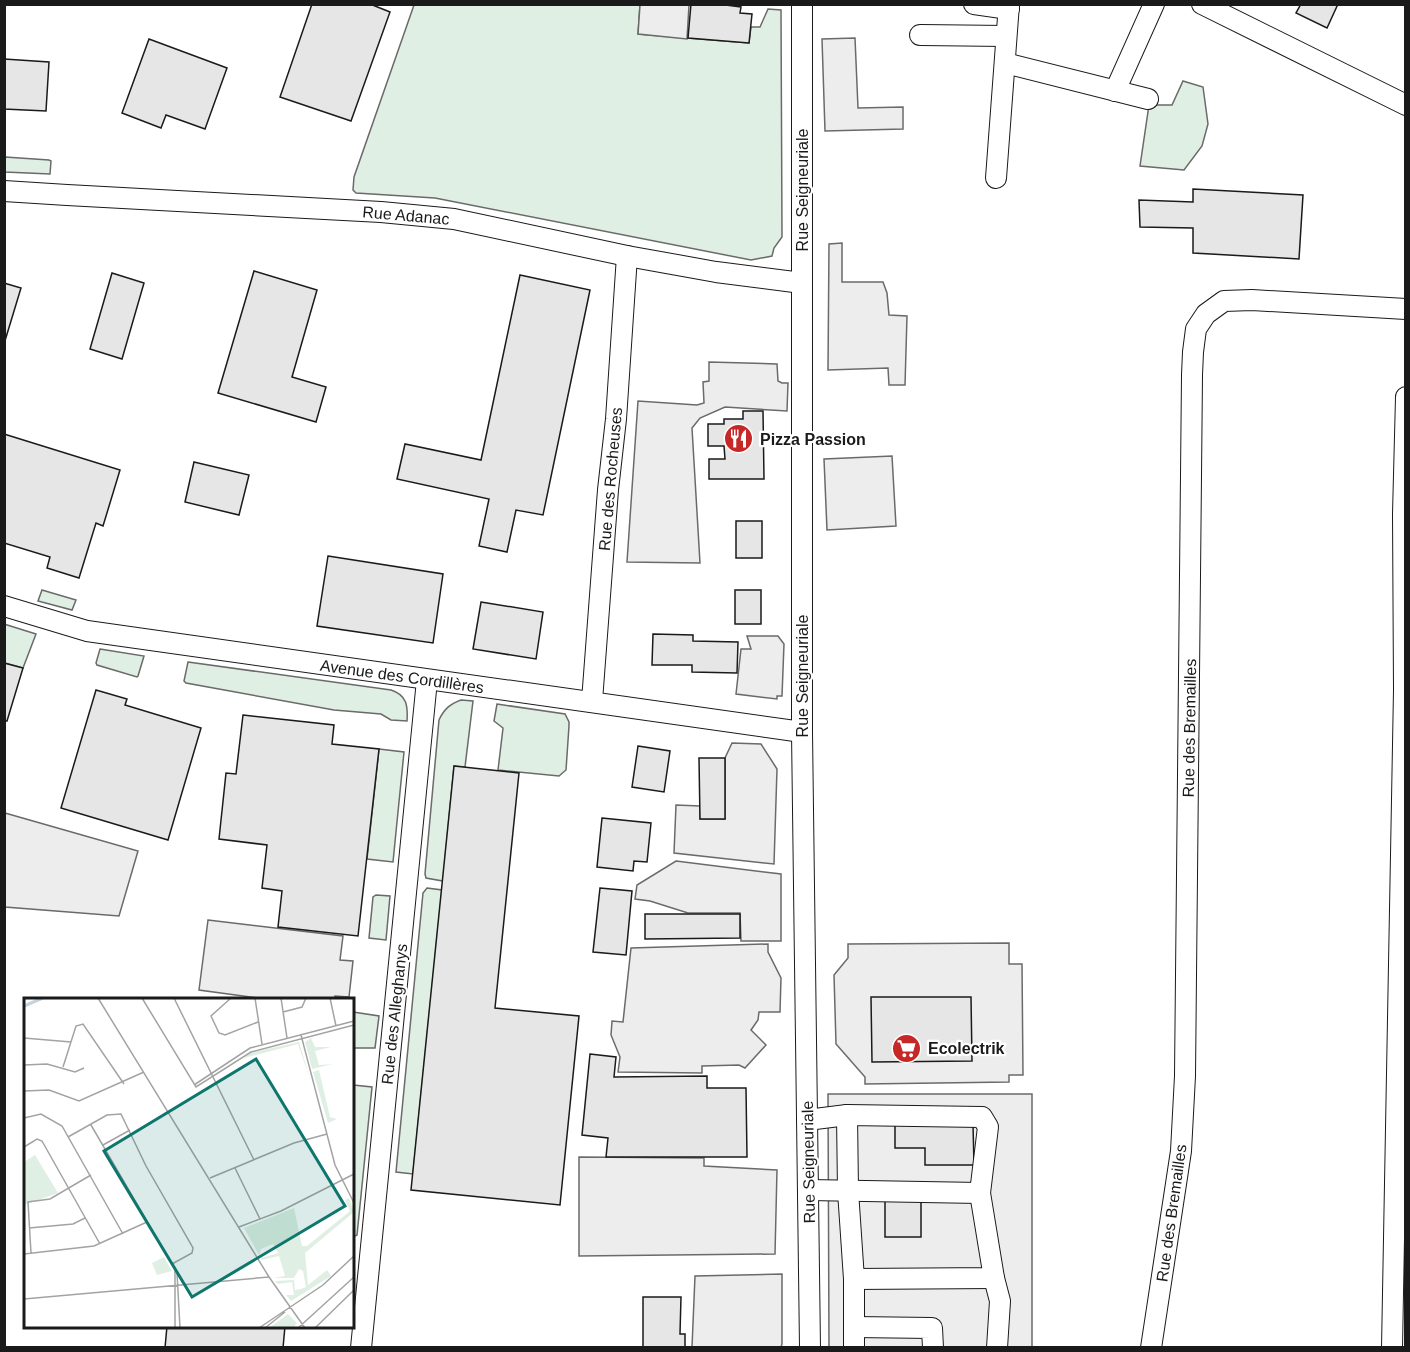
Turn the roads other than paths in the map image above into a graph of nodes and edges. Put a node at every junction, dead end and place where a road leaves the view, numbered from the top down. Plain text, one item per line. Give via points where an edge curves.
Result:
1 (802, 4) edge
2 (974, 4) edge
3 (1154, 4) edge
4 (1202, 4) edge
5 (1009, 7) edge
6 (920, 35) dead end
7 (1006, 36) junction
8 (1005, 63) junction
9 (1115, 91) junction
10 (1148, 99) dead end
11 (1406, 105) edge
12 (996, 178) dead end
13 (4, 191) edge
14 (627, 256) junction
15 (802, 283) junction
16 (1406, 309) edge
17 (1406, 397) edge
18 (4, 606) edge
19 (427, 680) junction
20 (1405, 690) edge
21 (592, 701) junction
22 (802, 732) junction
23 (847, 1115) junction
24 (807, 1120) junction
25 (808, 1190) junction
26 (848, 1191) junction
27 (980, 1193) junction
28 (994, 1278) junction
29 (854, 1279) junction
30 (854, 1327) junction
31 (361, 1347) edge
32 (810, 1347) edge
33 (854, 1347) edge
34 (933, 1347) edge
35 (997, 1347) edge
36 (1151, 1347) edge
37 (1392, 1347) edge

1 - 15 street, Rue Seigneuriale
2 - 5 street
3 - 9 street
4 - 11 street
5 - 7 street
6 - 7 street
7 - 8 street
8 - 9 street
8 - 12 street
9 - 10 street
13 - 14 street, Rue Adanac via 454,219
14 - 15 street, Rue Adanac
14 - 21 street, Rue des Rocheuses
15 - 22 street, Rue Seigneuriale
16 - 36 street, Rue des Bremailles via 1224,301 1206,314 1196,329 1192,352 1185,1076 1181,1151
17 - 20 street
18 - 19 street, Avenue des Cordillères via 87,631
19 - 21 street, Avenue des Cordillères
19 - 31 street, Rue des Alleghanys
20 - 37 street
21 - 22 street, Avenue des Cordillères
22 - 24 street, Rue Seigneuriale
23 - 24 street
23 - 26 street
23 - 27 street via 982,1116 988,1127
24 - 25 street, Rue Seigneuriale
25 - 26 street
25 - 32 street, Rue Seigneuriale
26 - 27 street
26 - 29 street
27 - 28 street
28 - 29 street
28 - 35 street via 1000,1301
29 - 30 street
30 - 33 street
30 - 34 street via 932,1328

